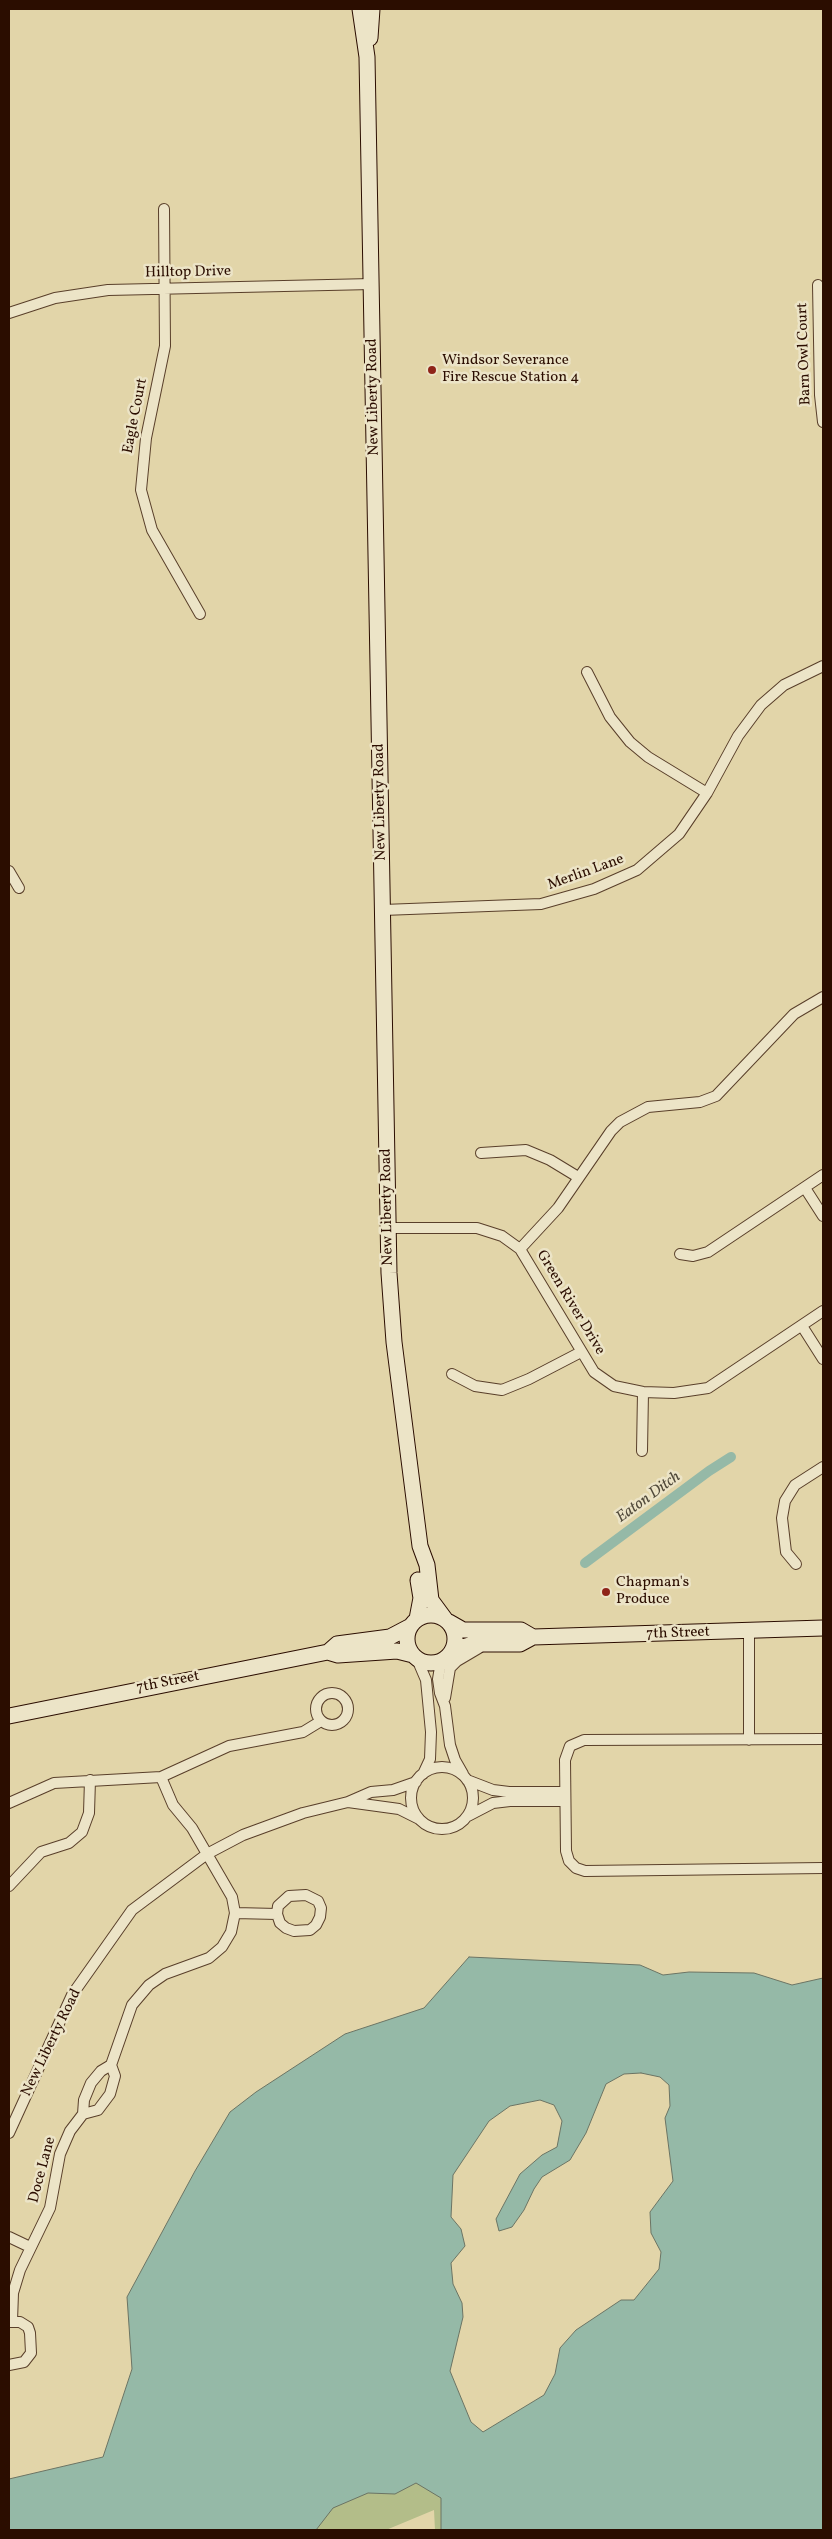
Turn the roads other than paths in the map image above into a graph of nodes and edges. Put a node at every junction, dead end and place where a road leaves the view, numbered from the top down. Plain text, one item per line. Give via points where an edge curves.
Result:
1 (360, 9) edge
2 (372, 9) edge
3 (367, 56) junction
4 (164, 209) dead end
5 (372, 284) junction
6 (818, 285) dead end
7 (166, 288) junction
8 (9, 313) edge
9 (823, 422) edge
10 (200, 614) dead end
11 (823, 666) edge
12 (587, 672) dead end
13 (707, 793) junction
14 (9, 871) edge
15 (20, 888) dead end
16 (383, 910) junction
17 (823, 997) edge
18 (481, 1153) dead end
19 (823, 1175) edge
20 (578, 1177) junction
21 (805, 1188) junction
22 (823, 1216) edge
23 (389, 1228) junction
24 (520, 1249) junction
25 (680, 1254) dead end
26 (823, 1311) edge
27 (802, 1326) junction
28 (581, 1352) junction
29 (823, 1359) edge
30 (452, 1374) dead end
31 (644, 1392) junction
32 (642, 1451) dead end
33 (823, 1467) edge
34 (420, 1546) junction
35 (796, 1564) dead end
36 (447, 1620) junction
37 (413, 1623) junction
38 (823, 1628) edge
39 (748, 1631) junction
40 (533, 1637) junction
41 (486, 1644) junction
42 (328, 1652) junction
43 (449, 1654) junction
44 (415, 1657) junction
45 (445, 1706) junction
46 (9, 1716) edge
47 (321, 1721) dead end
48 (823, 1739) edge
49 (749, 1740) junction
50 (161, 1777) junction
51 (420, 1778) junction
52 (466, 1778) junction
53 (90, 1780) junction
54 (566, 1796) junction
55 (348, 1802) junction
56 (9, 1803) edge
57 (467, 1816) junction
58 (421, 1819) junction
59 (207, 1854) junction
60 (823, 1868) edge
61 (9, 1886) edge
62 (235, 1913) junction
63 (277, 1914) junction
64 (111, 2066) junction
65 (83, 2114) junction
66 (9, 2133) edge
67 (9, 2237) edge
68 (30, 2247) junction
69 (10, 2321) edge
70 (9, 2365) edge

1 - 3 street, New Liberty Road
2 - 3 street, New Liberty Road
3 - 5 street, New Liberty Road
4 - 7 street, Eagle Court
5 - 7 street, Hilltop Drive
5 - 16 street, New Liberty Road
6 - 9 street, Barn Owl Court
7 - 8 street, Hilltop Drive via 75,294
7 - 10 street, Eagle Court via 165,346 146,438 141,490 155,537
11 - 13 street, Merlin Lane via 784,685 761,705 738,736
12 - 13 street via 610,717 630,742 648,757
13 - 16 street, Merlin Lane via 680,834 638,870 594,889 541,904
14 - 15 street
16 - 23 street, New Liberty Road
17 - 20 street via 794,1014 716,1096 700,1102 648,1107 620,1122
18 - 20 street via 526,1150
19 - 21 street
20 - 24 street via 558,1208
21 - 22 street
21 - 25 street via 708,1252 694,1256
23 - 24 street, Green River Drive via 477,1228 502,1236
23 - 34 street, New Liberty Road via 391,1308
24 - 28 street, Green River Drive
26 - 27 street, Green River Drive
27 - 29 street
27 - 31 street, Green River Drive via 708,1388 674,1393
28 - 30 street via 502,1390 475,1386
28 - 31 street, Green River Drive via 594,1372 614,1386
31 - 32 street
33 - 35 street via 795,1484 784,1501 782,1518 786,1552
34 - 36 street, New Liberty Road via 427,1565 431,1600
34 - 37 street, New Liberty Road via 417,1567 421,1598
36 - 37 street via 428,1614
36 - 40 street, 7th Street via 463,1630 521,1630
36 - 43 street via 455,1638
37 - 42 street, 7th Street via 390,1637 337,1644
37 - 44 street via 407,1639
38 - 39 street, 7th Street
39 - 40 street, 7th Street
39 - 49 street
40 - 41 street, 7th Street via 520,1644
41 - 43 street, 7th Street via 466,1645
41 - 45 street via 450,1668
42 - 44 street, 7th Street via 338,1655 397,1651
42 - 46 street, 7th Street
43 - 44 street via 428,1663
43 - 45 street via 440,1667 438,1679
44 - 51 street via 426,1680 432,1732 430,1759
45 - 52 street via 450,1745
47 - 50 street via 303,1732 229,1746
48 - 49 street
49 - 54 street via 577,1742 567,1752
50 - 53 street
50 - 59 street via 173,1805
51 - 52 street via 440,1767 449,1768
51 - 55 street, New Liberty Road via 392,1790 370,1792
51 - 58 street via 412,1801
52 - 54 street via 493,1790
52 - 57 street via 473,1802
53 - 56 street via 54,1783
53 - 61 street via 89,1813 82,1832 69,1843 41,1852
54 - 57 street via 492,1803
54 - 60 street via 566,1850 569,1861 585,1871
55 - 58 street, New Liberty Road via 399,1809
55 - 59 street, New Liberty Road via 278,1821
57 - 58 street via 448,1828 433,1827
59 - 62 street via 232,1896
59 - 66 street, New Liberty Road via 132,1910 72,1995
62 - 63 street
62 - 64 street, Doce Lane via 231,1932 222,1947 209,1958 165,1974 149,1985 132,2006
63 - 63 street via 280,1924 286,1928 310,1930 316,1925 321,1908 312,1896 290,1896 278,1906
64 - 65 street, Doce Lane via 101,2071 91,2083 84,2100
64 - 65 street, Doce Lane via 115,2076 110,2094 98,2110
65 - 68 street, Doce Lane via 70,2131 60,2154 50,2208
67 - 68 street
68 - 69 street, Doce Lane via 13,2293
69 - 70 street, Doce Lane via 28,2327 31,2353 24,2362

